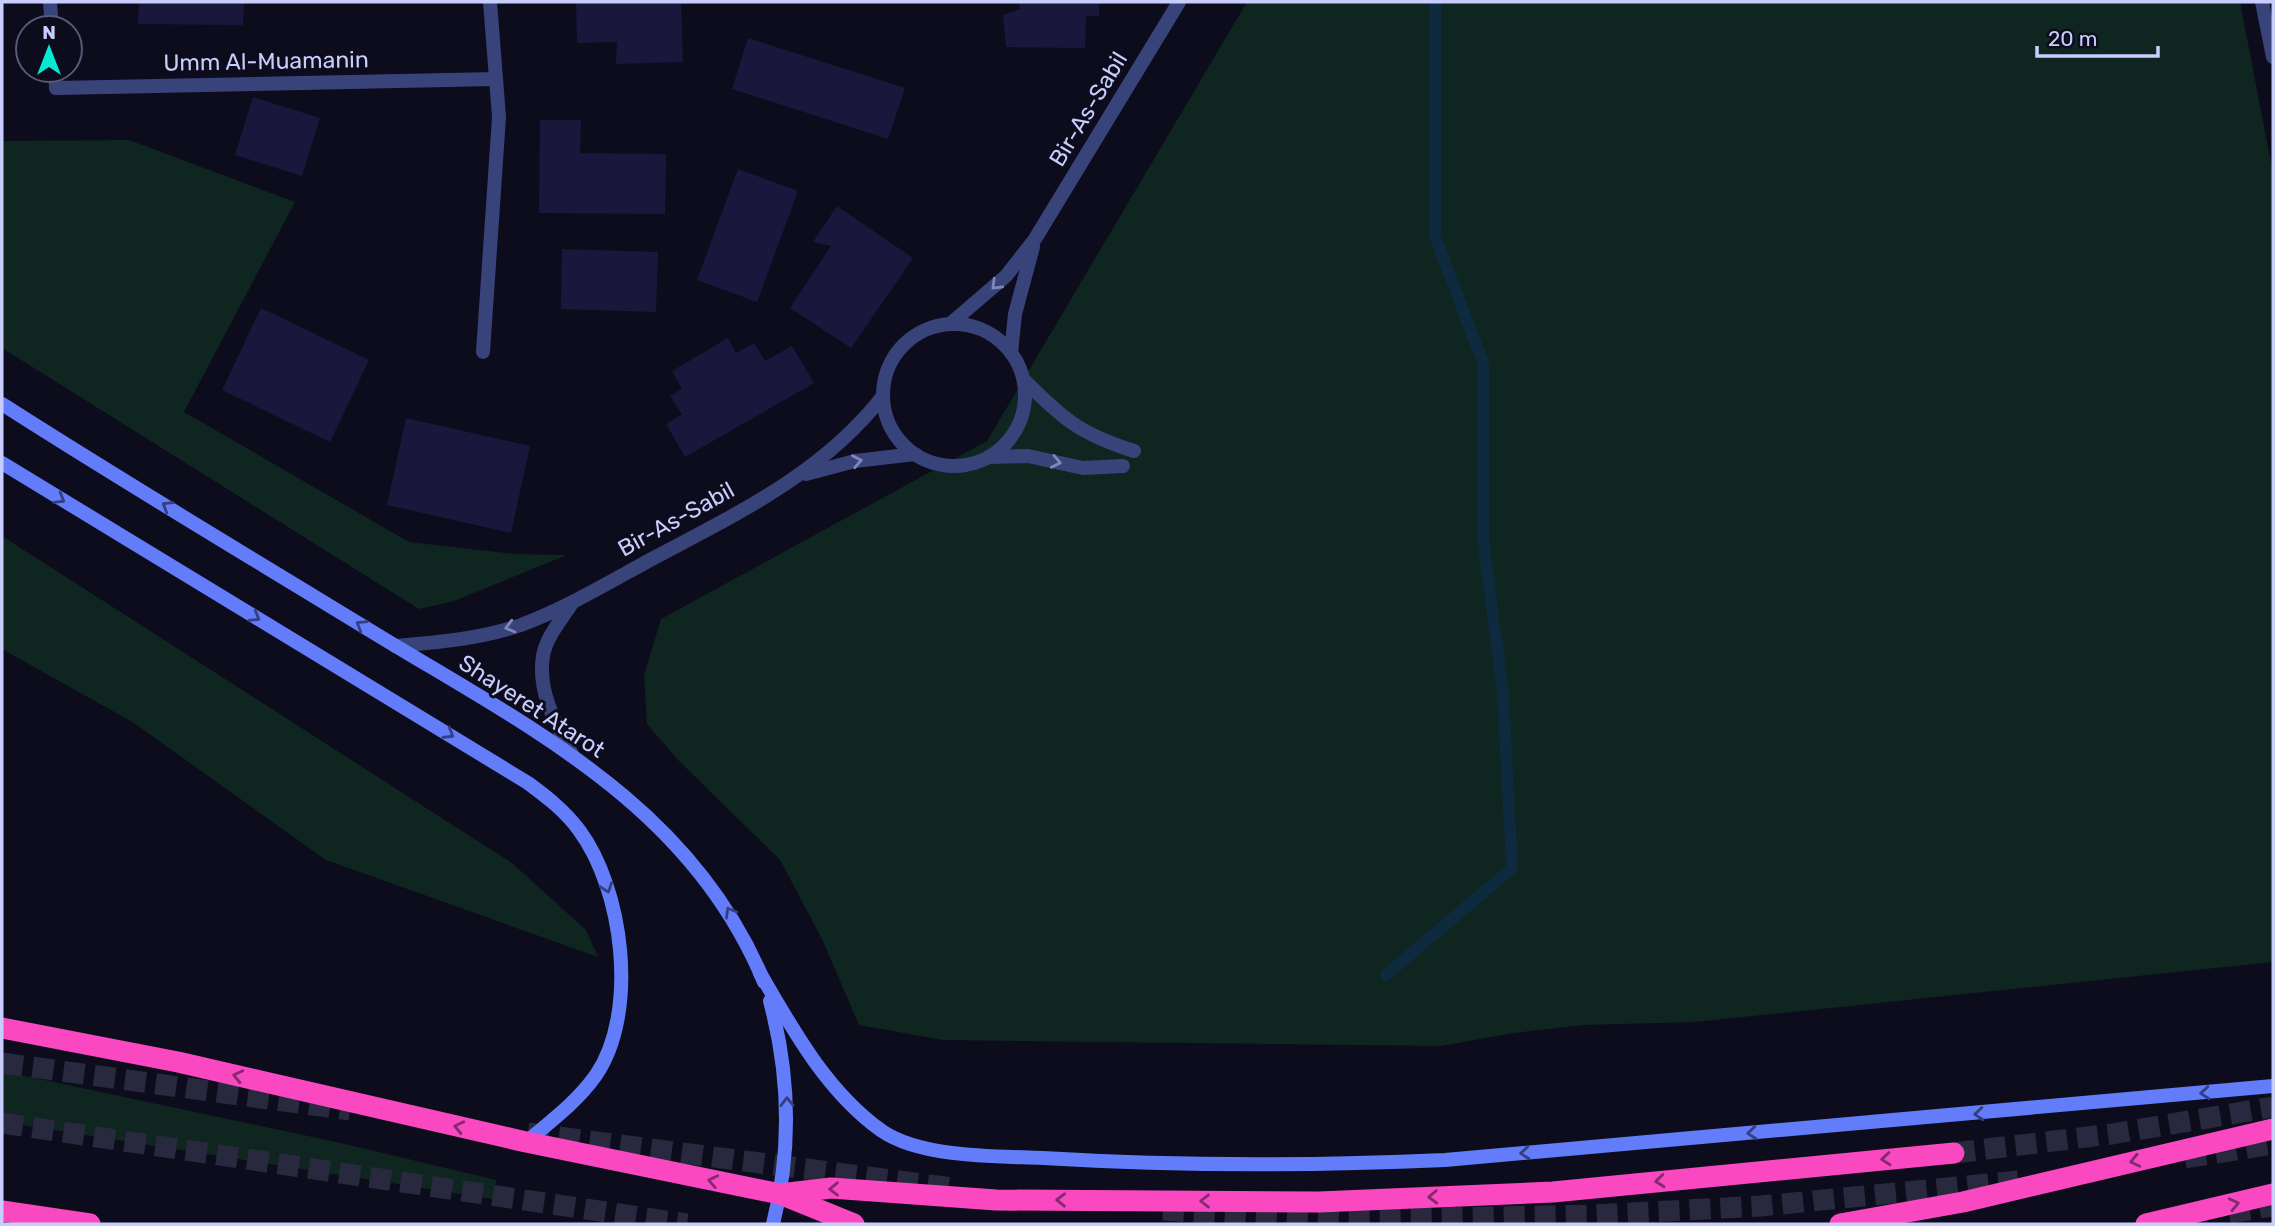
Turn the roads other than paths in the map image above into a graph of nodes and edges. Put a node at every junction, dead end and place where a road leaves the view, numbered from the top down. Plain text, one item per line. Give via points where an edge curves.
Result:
1 (490, 2) edge
2 (1179, 2) edge
3 (2262, 2) edge
4 (2273, 57) edge
5 (496, 79) junction
6 (56, 84) edge
7 (1035, 239) junction
8 (950, 324) junction
9 (483, 352) dead end
10 (1011, 353) junction
11 (1024, 380) junction
12 (883, 396) junction
13 (2, 404) edge
14 (1133, 451) dead end
15 (915, 454) junction
16 (990, 457) junction
17 (2, 463) edge
18 (1123, 466) dead end
19 (801, 475) junction
20 (573, 601) junction
21 (395, 646) junction
22 (573, 756) junction
23 (760, 973) junction
24 (2, 1028) edge
25 (2273, 1086) edge
26 (2273, 1129) edge
27 (526, 1142) junction
28 (1954, 1153) tunnel mouth
29 (780, 1194) junction
30 (2273, 1194) edge
31 (2, 1211) edge
32 (90, 1224) edge
33 (773, 1224) edge
34 (854, 1224) edge
35 (1840, 1224) edge
36 (2146, 1224) edge

1 - 5 street
2 - 7 street, Bir-As-Sabil
3 - 4 street
5 - 6 street, Umm Al-Muamanin via 56,88
5 - 9 street via 499,117
7 -> 8 street, Bir-As-Sabil via 1006,276
7 - 10 street, Bir-As-Sabil via 1015,314
8 - 10 street via 973,326 995,336
8 - 12 street via 932,327 902,346 884,378
10 - 11 street
11 - 14 street via 1062,419 1102,441
11 - 16 street via 1026,394 1019,424
12 - 15 street via 891,429
12 - 19 street, Bir-As-Sabil via 850,434
21 -> 13 main road, Shayeret Atarot
15 - 16 street via 952,466
19 -> 15 street, Bir-As-Sabil via 855,461
16 -> 18 street via 1028,456 1083,468
17 -> 27 main road via 528,783 562,809 580,831 598,861 619,937 619,1013 596,1074 563,1111
19 - 20 street, Bir-As-Sabil
20 -> 21 street, Bir-As-Sabil via 520,625 462,640
20 - 22 street, Bir-As-Sabil via 543,656 551,714
21 - 22 main road, Shayeret Atarot
23 -> 22 main road, Shayeret Atarot via 722,899 691,859 626,796
25 -> 23 main road via 1445,1160 1196,1163 981,1155 918,1146 884,1132 859,1112 806,1051
29 -> 23 main road, Shayeret Atarot via 788,1094 780,1039
27 -> 24 highway via 178,1062
26 -> 35 highway via 1963,1202
29 -> 27 highway
28 -> 29 highway via 1553,1192 1319,1202 996,1200 831,1188
29 - 33 main road, Shayeret Atarot
29 - 34 highway
36 -> 30 highway
31 - 32 highway

